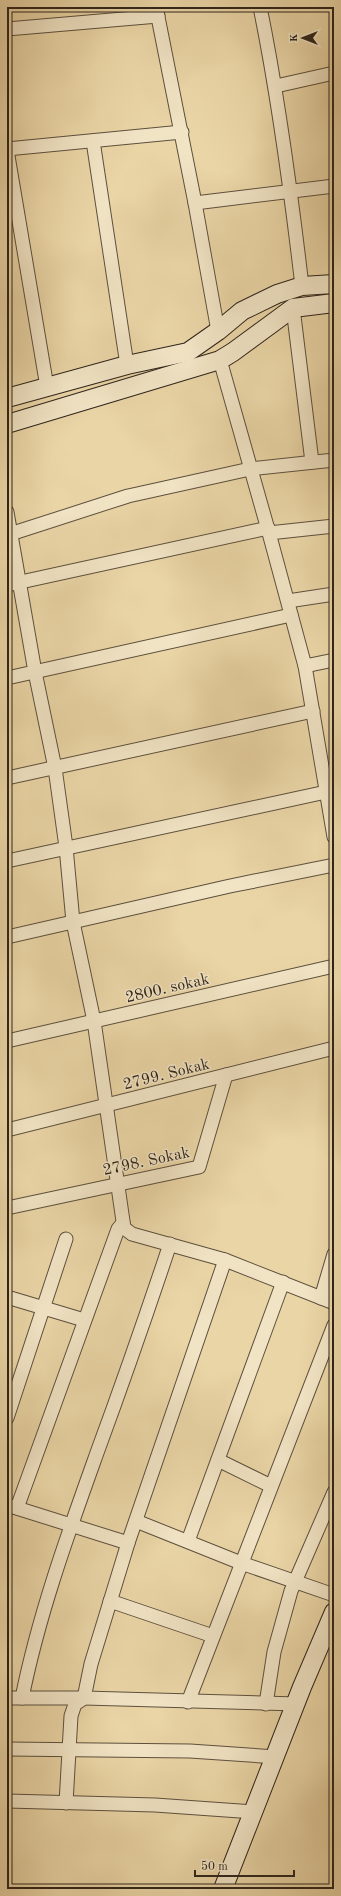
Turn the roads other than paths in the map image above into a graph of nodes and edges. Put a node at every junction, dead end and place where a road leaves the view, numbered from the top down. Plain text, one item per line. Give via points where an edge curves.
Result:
1 (260, 7) edge
2 (157, 12) edge
3 (7, 29) edge
4 (334, 73) edge
5 (276, 86) junction
6 (182, 132) junction
7 (93, 141) junction
8 (7, 150) edge
9 (334, 186) edge
10 (291, 192) junction
11 (195, 203) junction
12 (334, 284) edge
13 (302, 286) junction
14 (334, 303) edge
15 (293, 308) junction
16 (218, 331) junction
17 (220, 360) junction
18 (127, 365) junction
19 (47, 387) junction
20 (7, 398) edge
21 (7, 424) edge
22 (334, 460) edge
23 (312, 462) junction
24 (250, 469) junction
25 (7, 512) edge
26 (334, 526) edge
27 (269, 530) junction
28 (9, 534) edge
29 (13, 583) edge
30 (334, 594) edge
31 (288, 601) junction
32 (292, 615) junction
33 (334, 660) edge
34 (305, 666) junction
35 (35, 672) junction
36 (7, 678) edge
37 (313, 711) junction
38 (55, 768) junction
39 (7, 778) edge
40 (329, 778) edge
41 (326, 792) junction
42 (334, 837) edge
43 (66, 847) junction
44 (7, 861) edge
45 (334, 865) edge
46 (74, 922) junction
47 (7, 938) edge
48 (334, 966) edge
49 (94, 1021) junction
50 (7, 1041) edge
51 (334, 1048) edge
52 (226, 1075) junction
53 (106, 1106) junction
54 (7, 1130) edge
55 (118, 1183) junction
56 (7, 1208) edge
57 (123, 1223) junction
58 (66, 1239) dead end
59 (170, 1244) junction
60 (334, 1254) edge
61 (226, 1260) junction
62 (282, 1282) junction
63 (7, 1297) edge
64 (321, 1298) junction
65 (334, 1303) edge
66 (43, 1308) junction
67 (84, 1320) junction
68 (332, 1333) edge
69 (7, 1418) edge
70 (218, 1460) junction
71 (271, 1486) junction
72 (334, 1492) edge
73 (10, 1509) edge
74 (136, 1521) junction
75 (72, 1525) junction
76 (188, 1541) junction
77 (128, 1542) junction
78 (242, 1563) junction
79 (296, 1581) junction
80 (334, 1595) edge
81 (110, 1601) junction
82 (334, 1612) edge
83 (213, 1636) junction
84 (7, 1698) edge
85 (22, 1698) junction
86 (84, 1698) junction
87 (188, 1702) junction
88 (266, 1704) junction
89 (297, 1704) junction
90 (7, 1750) edge
91 (69, 1750) junction
92 (276, 1757) junction
93 (7, 1801) edge
94 (66, 1803) junction
95 (254, 1812) junction
96 (223, 1889) edge

1 - 5 street
2 - 3 street
2 - 6 street
4 - 5 street
5 - 10 street
6 - 7 street
6 - 11 street
7 - 8 street
7 - 18 street
8 - 19 street
9 - 10 street
10 - 11 street
10 - 13 street
11 - 16 street
12 - 13 main road
13 - 16 main road via 242,311
14 - 15 main road
15 - 17 main road
15 - 23 street
16 - 18 main road via 188,352
17 - 21 main road
17 - 24 street
18 - 19 main road
19 - 20 main road
22 - 23 street
23 - 24 street
24 - 27 street
24 - 28 street via 128,496
25 - 28 street
26 - 27 street
27 - 29 street
27 - 31 street
28 - 29 street
29 - 35 street
30 - 31 street
31 - 32 street
32 - 34 street
32 - 35 street
33 - 34 street
34 - 37 street
35 - 36 street
35 - 38 street
37 - 38 street
37 - 40 street
38 - 39 street
38 - 43 street
40 - 41 street
41 - 42 street
41 - 43 street
43 - 44 street
43 - 46 street
45 - 46 street
46 - 47 street
46 - 49 street
48 - 49 street, 2800. sokak
49 - 50 street, 2800. sokak
49 - 53 street
51 - 52 street, 2799. Sokak
52 - 53 street, 2799. Sokak
52 - 55 street, 2798. Sokak via 199,1167
53 - 54 street, 2799. Sokak
53 - 55 street
55 - 56 street, 2798. Sokak
55 - 57 street
57 - 59 street via 124,1228 132,1234
57 - 67 street via 118,1229
58 - 66 street
59 - 61 street
59 - 75 street
60 - 64 street
61 - 62 street
61 - 74 street
62 - 64 street
62 - 70 street
63 - 66 street
64 - 65 street
66 - 67 street
66 - 69 street
67 - 73 street
68 - 71 street
70 - 71 street
70 - 76 street
71 - 78 street
72 - 79 street
73 - 75 street
74 - 76 street
74 - 77 street
75 - 77 street
75 - 85 street via 32,1649
76 - 78 street
77 - 81 street
78 - 79 street
78 - 83 street
79 - 80 street
79 - 88 street via 274,1652
81 - 83 street
81 - 86 street via 91,1664
82 - 89 main road
83 - 87 street
84 - 85 street
85 - 86 street
86 - 87 street
86 - 91 street via 75,1704
87 - 88 street
88 - 89 street
89 - 92 main road
90 - 91 street
91 - 92 street via 190,1751
91 - 94 street
92 - 95 main road
93 - 94 street
94 - 95 street via 155,1805
95 - 96 main road

